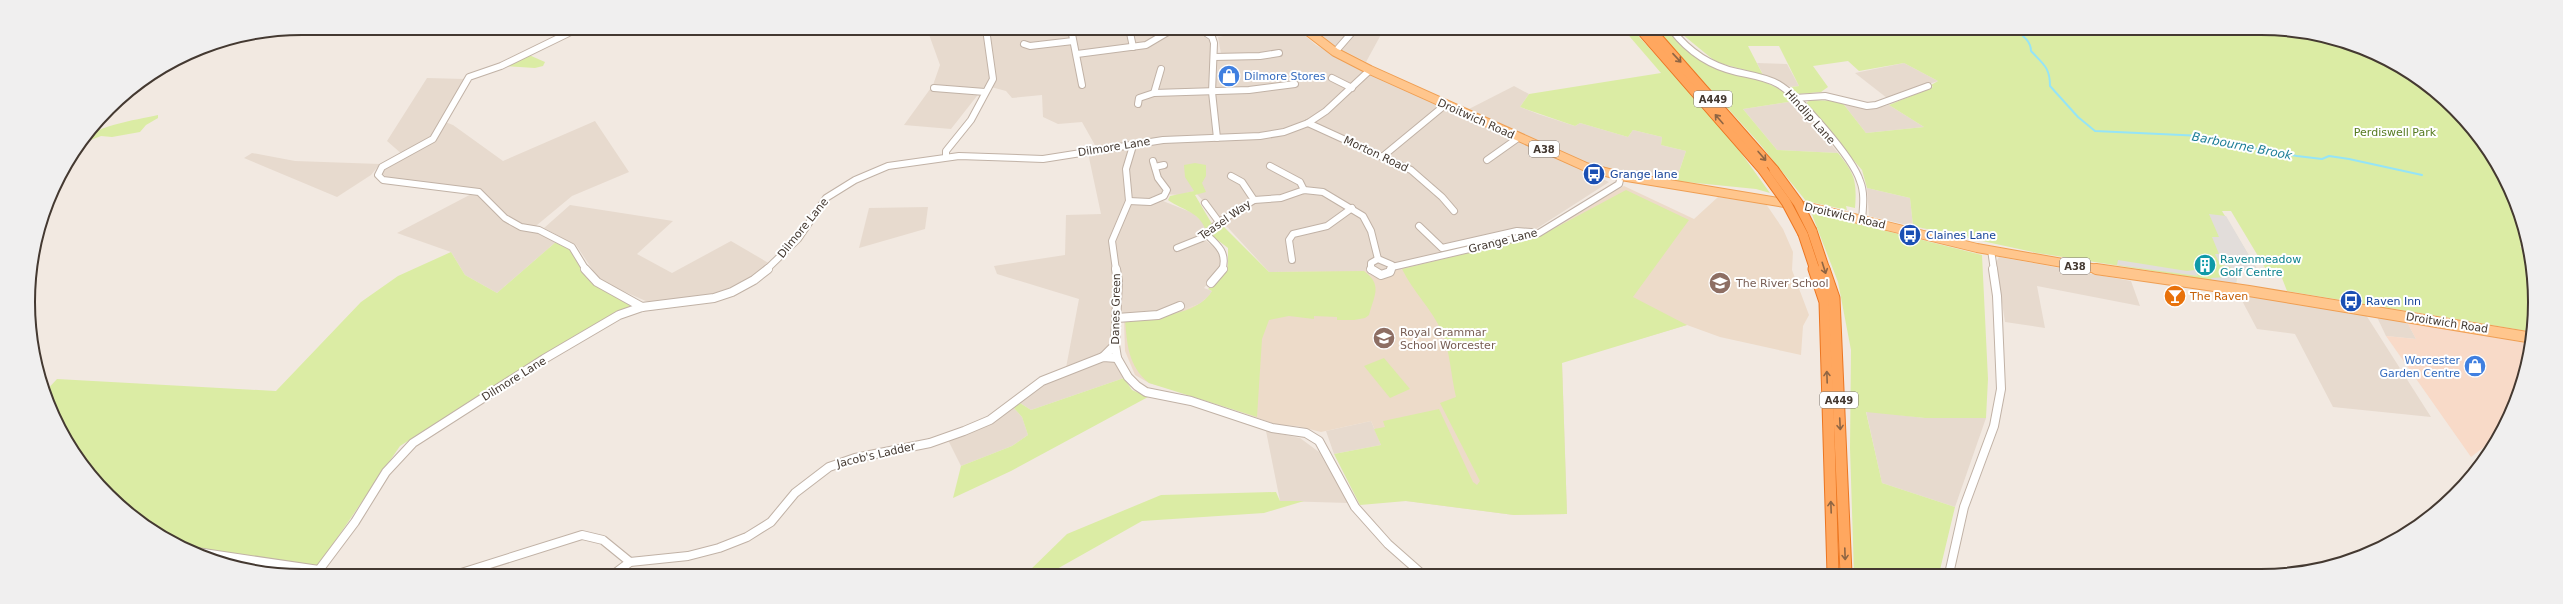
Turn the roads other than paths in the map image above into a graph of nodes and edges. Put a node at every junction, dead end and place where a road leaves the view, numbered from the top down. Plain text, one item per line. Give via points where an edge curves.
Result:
1 (564, 35) edge
2 (987, 35) edge
3 (1072, 35) edge
4 (1130, 35) edge
5 (1164, 35) edge
6 (1209, 35) edge
7 (1313, 35) edge
8 (1350, 35) edge
9 (1645, 35) edge
10 (1655, 35) edge
11 (1677, 35) edge
12 (1073, 41) junction
13 (1024, 44) dead end
14 (1133, 47) junction
15 (1335, 52) junction
16 (1279, 53) dead end
17 (1077, 54) junction
18 (1214, 57) junction
19 (1161, 69) dead end
20 (1370, 70) junction
21 (1332, 78) dead end
22 (1295, 84) dead end
23 (1082, 85) dead end
24 (1928, 86) dead end
25 (934, 88) dead end
26 (1352, 88) junction
27 (985, 92) junction
28 (1212, 92) junction
29 (1154, 93) junction
30 (1795, 98) junction
31 (1138, 104) dead end
32 (1445, 105) junction
33 (1308, 123) junction
34 (1217, 138) junction
35 (1518, 138) junction
36 (1130, 145) junction
37 (946, 156) junction
38 (1382, 157) junction
39 (1487, 160) dead end
40 (1164, 165) dead end
41 (1270, 166) dead end
42 (1231, 176) dead end
43 (1621, 176) junction
44 (1304, 190) junction
45 (1129, 200) junction
46 (1254, 200) junction
47 (1205, 203) dead end
48 (1352, 208) junction
49 (1454, 211) dead end
50 (1862, 220) junction
51 (1219, 222) junction
52 (1419, 226) dead end
53 (1808, 232) junction
54 (1539, 233) junction
55 (1207, 235) junction
56 (1177, 248) dead end
57 (1991, 250) junction
58 (1378, 259) junction
59 (1292, 260) dead end
60 (1392, 268) junction
61 (1211, 283) dead end
62 (1180, 306) dead end
63 (642, 307) junction
64 (1117, 318) junction
65 (2526, 337) edge
66 (1115, 345) junction
67 (1103, 357) junction
68 (1117, 358) junction
69 (217, 555) edge
70 (630, 562) junction
71 (302, 569) edge
72 (323, 569) edge
73 (474, 569) edge
74 (621, 569) edge
75 (1416, 569) edge
76 (1833, 569) edge
77 (1846, 569) edge
78 (1950, 569) edge

1 - 63 street via 500,66 469,77 433,139 382,167 378,175 383,180 479,192 505,218 521,227 539,230 572,247 584,268 597,282
2 - 27 street via 994,71
3 - 12 street
4 - 14 street
5 - 14 street
6 - 18 street via 1212,37
7 - 15 main road, Droitwich Road / A38
8 - 15 street
53 -> 9 highway, A449, bridge via 1763,170
10 -> 53 highway, A449, bridge via 1774,170 1798,203
11 - 30 street, Hindlip Lane via 1713,65 1772,81
12 - 13 street via 1030,46
12 - 17 street
14 - 17 street
15 - 20 main road, Droitwich Road / A38
16 - 18 street
17 - 23 street
18 - 28 street
19 - 29 street
20 - 26 street, Dilmore Lane
20 - 32 main road, Droitwich Road / A38
21 - 26 street
22 - 28 street
24 - 30 street via 1876,106 1825,96
25 - 27 street
26 - 33 street, Dilmore Lane
27 - 37 street via 972,120 946,151
28 - 29 street
28 - 34 street
29 - 31 street via 1139,98
30 - 50 street, Hindlip Lane via 1857,172 1863,189
32 - 35 main road, Droitwich Road / A38
32 - 38 street
33 - 34 street, Dilmore Lane via 1284,132 1260,136
33 - 38 street, Morton Road
34 - 36 street, Dilmore Lane via 1163,140
35 - 39 street
35 - 43 main road, Droitwich Road / A38 via 1586,167
36 - 37 street, Dilmore Lane via 1043,159
36 - 45 street, Danes Green via 1132,149 1126,169
37 - 63 street, Dilmore Lane via 888,166 838,189 826,198 798,239 777,261 754,280 732,292 714,298
38 - 49 street, Morton Road via 1411,170 1448,200
40 - 45 street via 1154,164 1158,178 1167,190 1164,196 1150,202
41 - 44 street via 1300,182
42 - 46 street via 1242,182
43 - 50 main road, Droitwich Road / A38 via 1809,206
43 - 54 street, Grange Lane via 1619,184
44 - 46 street, Teasel Way via 1281,198
44 - 48 street, Teasel Way via 1323,192
45 - 64 street, Danes Green via 1112,241 1118,281
46 - 51 street, Teasel Way
47 - 51 street
48 - 58 street, Teasel Way via 1369,221
48 - 59 street via 1327,226 1293,234 1289,240
50 - 57 main road, Droitwich Road / A38
51 - 55 street, Teasel Way
52 - 54 street via 1442,248 1517,231
76 -> 53 highway, A449 via 1825,302
53 -> 77 highway, A449 via 1834,298
54 - 60 street, Grange Lane
55 - 56 street, Teasel Way
55 - 61 street via 1221,246 1226,263 1220,275
57 - 65 main road, Droitwich Road / A38 via 2056,263 2256,292
57 - 78 street via 1997,296 2001,388 1994,426 1964,507
58 - 60 street via 1387,260
58 - 60 street via 1370,265 1373,273 1384,275
62 - 64 street via 1158,315
63 - 72 street, Dilmore Lane via 619,315 598,327 413,443 386,472
64 - 66 street, Danes Green
66 - 67 street, Jacob's Ladder
66 - 68 street, Danes Green
67 - 68 street, Jacob's Ladder
67 - 70 street, Jacob's Ladder via 1042,381 990,420 964,431 930,443 855,458 829,467 795,493 771,522 747,536 719,548 688,556
68 - 75 street via 1128,377 1146,392 1191,401 1272,428 1314,436 1355,507 1388,544
69 - 71 street
70 - 73 street via 604,540 595,535 582,535
70 - 74 street

